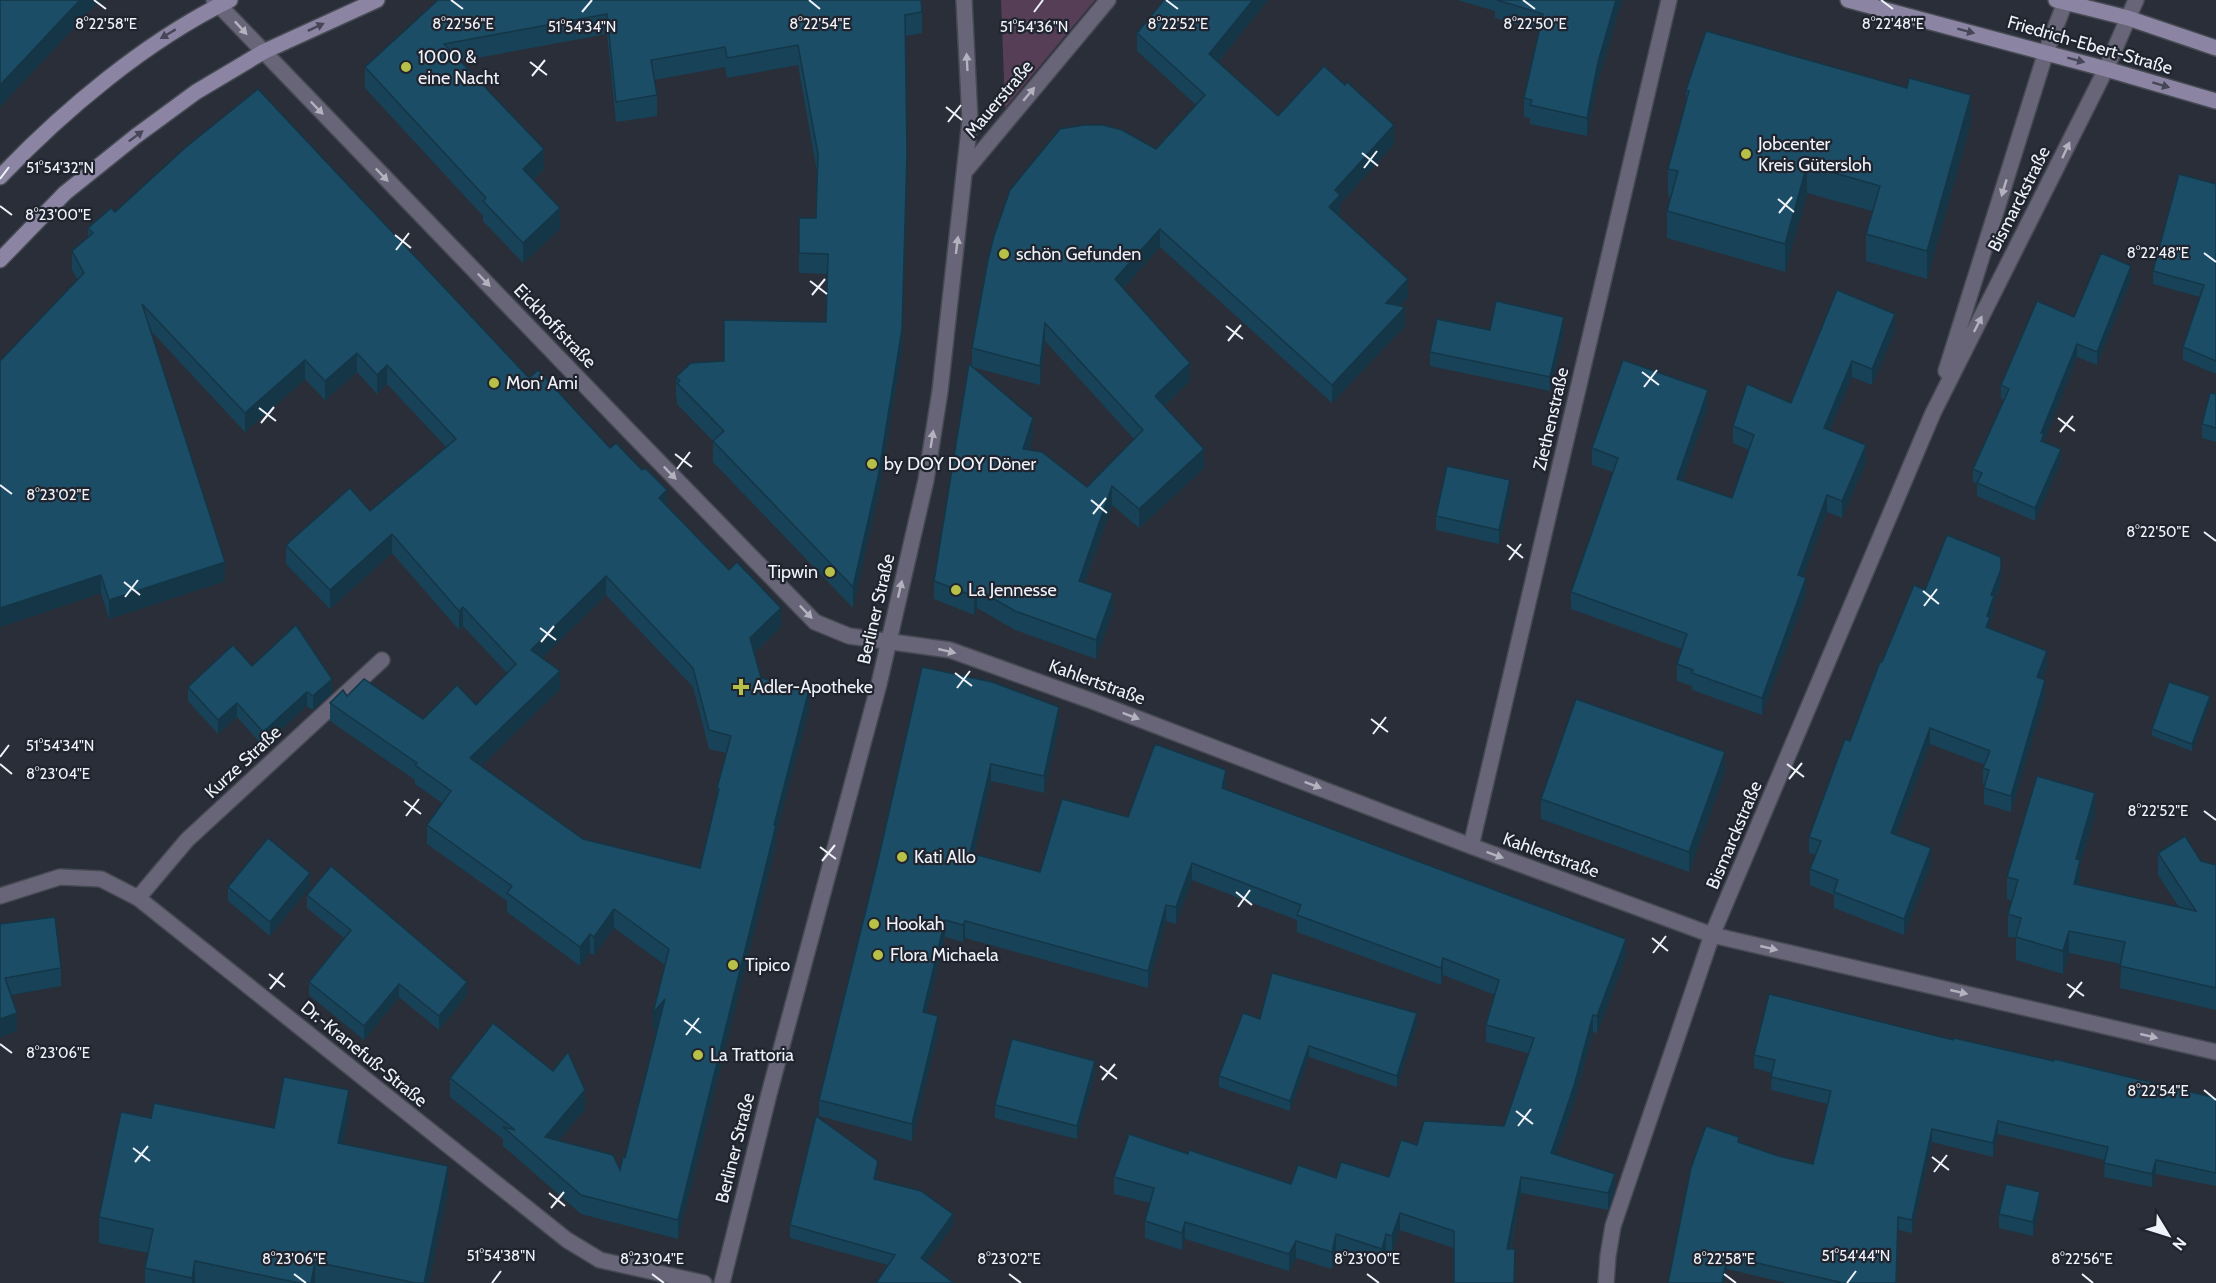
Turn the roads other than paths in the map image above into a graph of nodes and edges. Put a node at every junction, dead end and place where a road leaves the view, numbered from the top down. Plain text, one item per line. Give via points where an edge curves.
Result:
1 (377, 0) edge
2 (964, 0) edge
3 (1108, 0) edge
4 (1669, 0) edge
5 (1848, 0) edge
6 (2136, 0) edge
7 (2063, 1) edge
8 (221, 2) edge
9 (2128, 18) junction
10 (2216, 48) edge
11 (263, 52) junction
12 (2046, 52) junction
13 (2106, 69) junction
14 (2216, 101) edge
15 (966, 169) junction
16 (0, 177) edge
17 (0, 260) edge
18 (1933, 413) junction
19 (890, 642) junction
20 (382, 660) dead end
21 (1471, 846) junction
22 (0, 896) edge
23 (138, 898) junction
24 (1712, 935) junction
25 (2216, 1052) edge
26 (705, 1283) edge
27 (722, 1283) edge
28 (1606, 1283) edge

11 -> 1 main road
15 -> 2 street, Berliner Straße via 970,120
15 -> 3 street, Mauerstraße
4 - 21 street, Ziethenstraße
5 -> 12 main road, Friedrich-Ebert-Straße
6 - 9 street, Bismarckstraße
7 - 9 main road, Friedrich-Ebert-Straße
7 - 12 street, Bismarckstraße
8 -> 11 street, Eickhoffstraße
8 -> 16 main road via 159,40 98,87
9 - 10 main road, Friedrich-Ebert-Straße
9 - 13 street, Bismarckstraße
17 -> 11 main road via 65,192 196,92
11 -> 19 street, Eickhoffstraße via 815,621 849,636
12 -> 13 main road, Friedrich-Ebert-Straße
12 -> 18 street, Bismarckstraße
13 -> 14 main road, Friedrich-Ebert-Straße
18 -> 13 street, Bismarckstraße
19 -> 15 street, Berliner Straße via 926,480
18 - 24 street, Bismarckstraße
19 -> 21 street, Kahlertstraße via 950,650
19 - 27 street, Berliner Straße
20 - 23 street, Kurze Straße via 187,840
21 -> 24 street, Kahlertstraße
22 - 23 street, Dr.-Kranefuß-Straße via 60,877 101,879
23 - 26 street, Dr.-Kranefuß-Straße via 567,1240 600,1260
24 -> 25 street, Kahlertstraße
24 - 28 street, Bismarckstraße via 1613,1226

